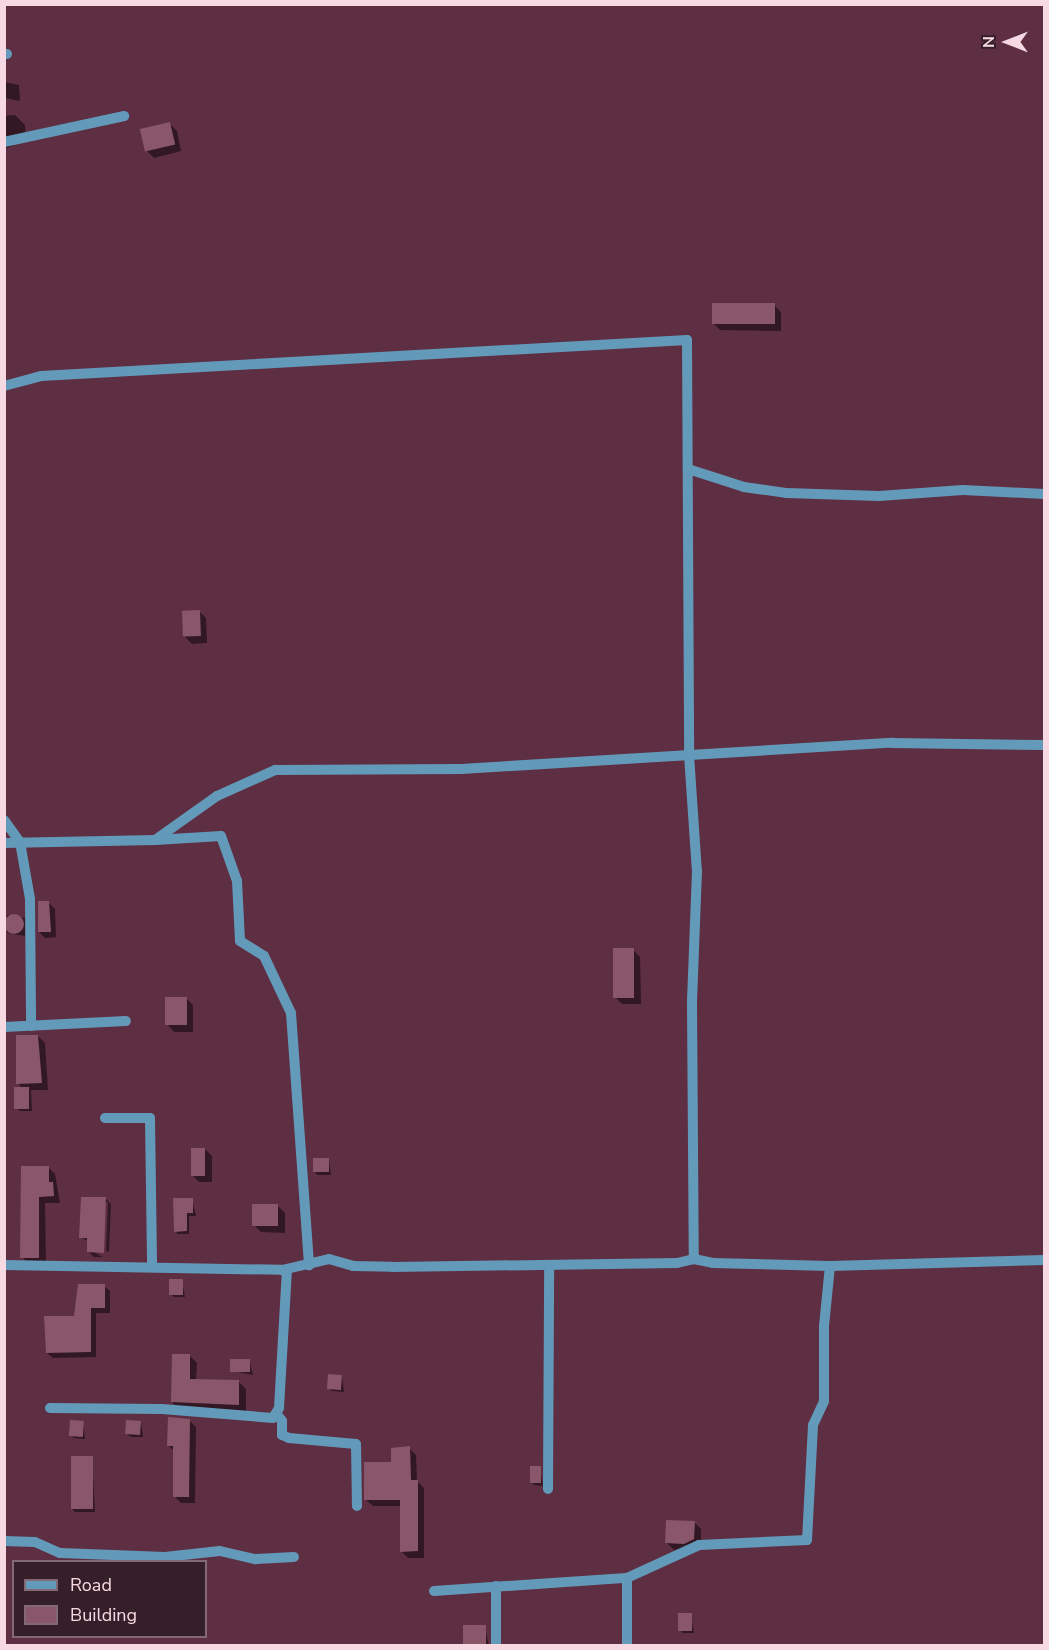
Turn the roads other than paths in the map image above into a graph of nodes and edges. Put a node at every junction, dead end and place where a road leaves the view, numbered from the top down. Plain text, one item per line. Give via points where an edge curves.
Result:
1 (124, 116) dead end
2 (4, 142) edge
3 (4, 386) edge
4 (687, 470) junction
5 (1044, 494) edge
6 (1044, 745) edge
7 (689, 755) junction
8 (4, 820) edge
9 (154, 840) junction
10 (20, 842) junction
11 (4, 843) edge
12 (126, 1021) dead end
13 (31, 1026) junction
14 (4, 1027) edge
15 (105, 1118) dead end
16 (694, 1259) junction
17 (1044, 1260) edge
18 (4, 1265) edge
19 (309, 1265) junction
20 (549, 1266) junction
21 (830, 1266) junction
22 (152, 1267) junction
23 (287, 1269) junction
24 (50, 1408) dead end
25 (276, 1413) junction
26 (548, 1489) dead end
27 (357, 1506) dead end
28 (4, 1541) edge
29 (294, 1557) dead end
30 (627, 1578) junction
31 (496, 1586) junction
32 (434, 1591) dead end
33 (496, 1646) edge
34 (627, 1646) edge

1 - 2 street
3 - 4 street via 41,376 687,340
4 - 5 street via 744,487 786,493 879,496 963,490
4 - 7 street
6 - 7 street via 892,743
7 - 9 street via 461,769 275,770 217,796
7 - 16 street via 697,871 692,1003
8 - 10 street
9 - 10 street
9 - 19 street via 221,836 237,881 240,941 264,956 291,1013
10 - 11 street
10 - 13 street via 30,899
12 - 13 street
13 - 14 street
15 - 22 street via 150,1118
16 - 20 street via 677,1263
16 - 21 street via 713,1263
17 - 21 street
18 - 22 street
19 - 20 street via 329,1260 353,1266
19 - 23 street
20 - 26 street
21 - 30 street via 824,1326 824,1401 813,1425 807,1540 699,1545
22 - 23 street
23 - 25 street
24 - 25 street via 162,1409 273,1418
25 - 27 street via 282,1421 282,1435 356,1444
28 - 29 street via 35,1542 60,1552 165,1557 220,1551 256,1559
30 - 31 street
30 - 34 street
31 - 32 street
31 - 33 street

